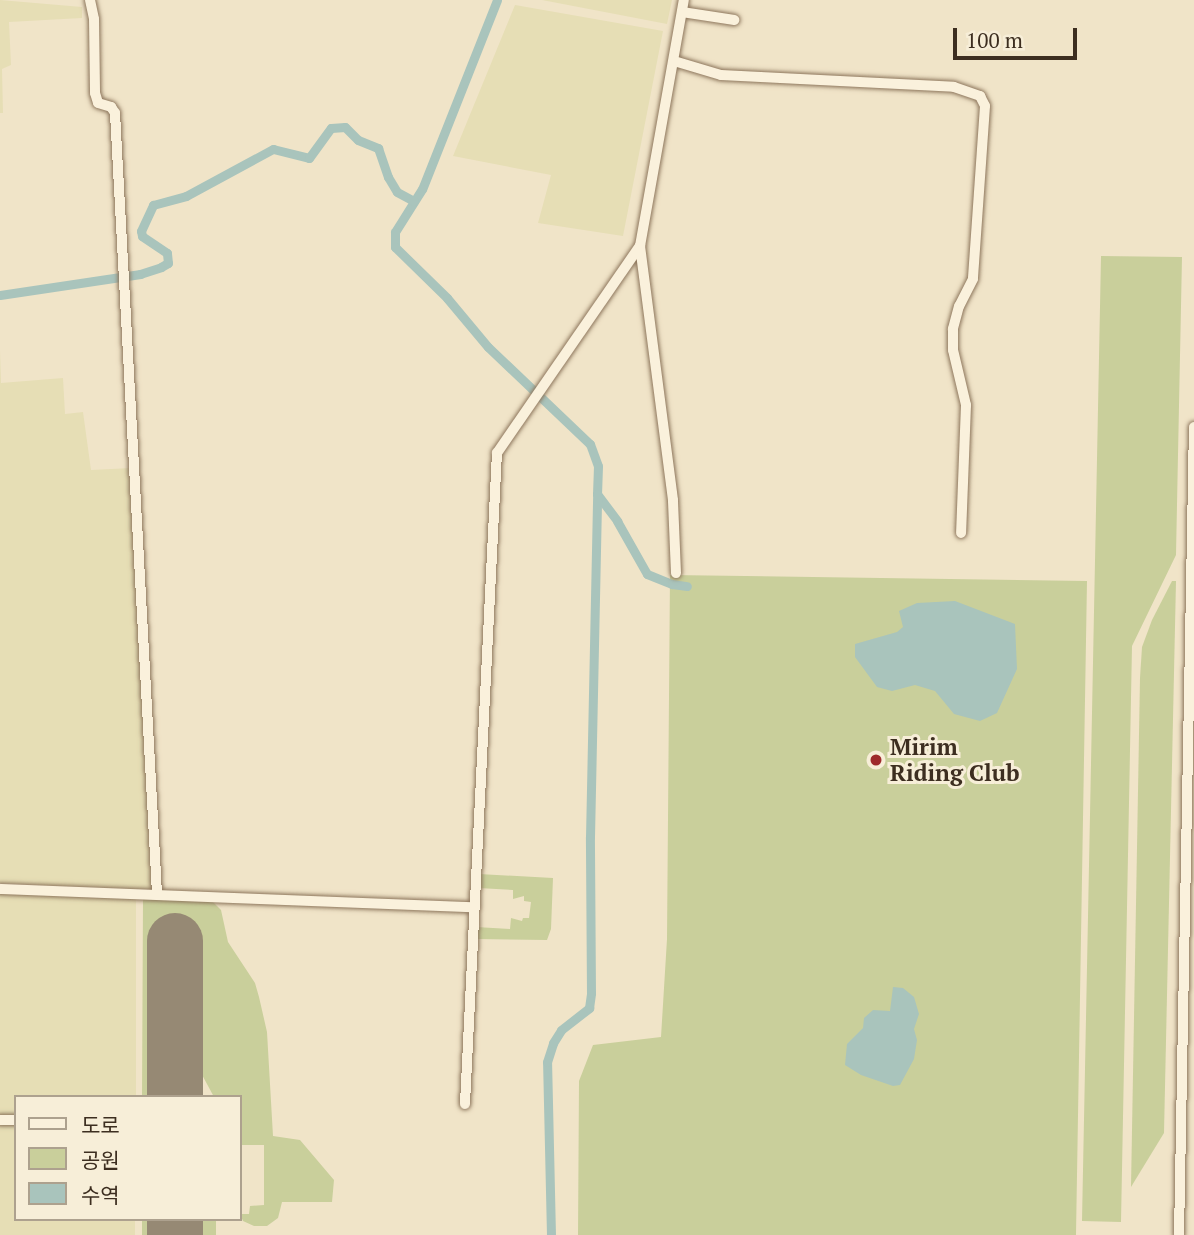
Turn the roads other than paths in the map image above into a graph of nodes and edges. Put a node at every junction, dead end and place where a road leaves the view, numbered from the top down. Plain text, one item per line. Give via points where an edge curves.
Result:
1 (90, 0) edge
2 (684, 0) edge
3 (682, 12) junction
4 (733, 20) dead end
5 (674, 61) junction
6 (640, 246) junction
7 (1194, 427) edge
8 (961, 533) dead end
9 (676, 573) dead end
10 (0, 889) edge
11 (156, 893) junction
12 (474, 907) junction
13 (465, 1104) dead end
14 (1179, 1235) edge

1 - 11 street via 95,93 98,103 115,113
2 - 3 street
3 - 4 street
3 - 5 street
5 - 6 street
5 - 8 street via 721,75 954,88 980,96 985,106 973,279 958,306 953,329 953,350 966,405
6 - 9 street via 673,500
6 - 12 street via 497,453
7 - 14 street
10 - 11 street
11 - 12 street
12 - 13 street

